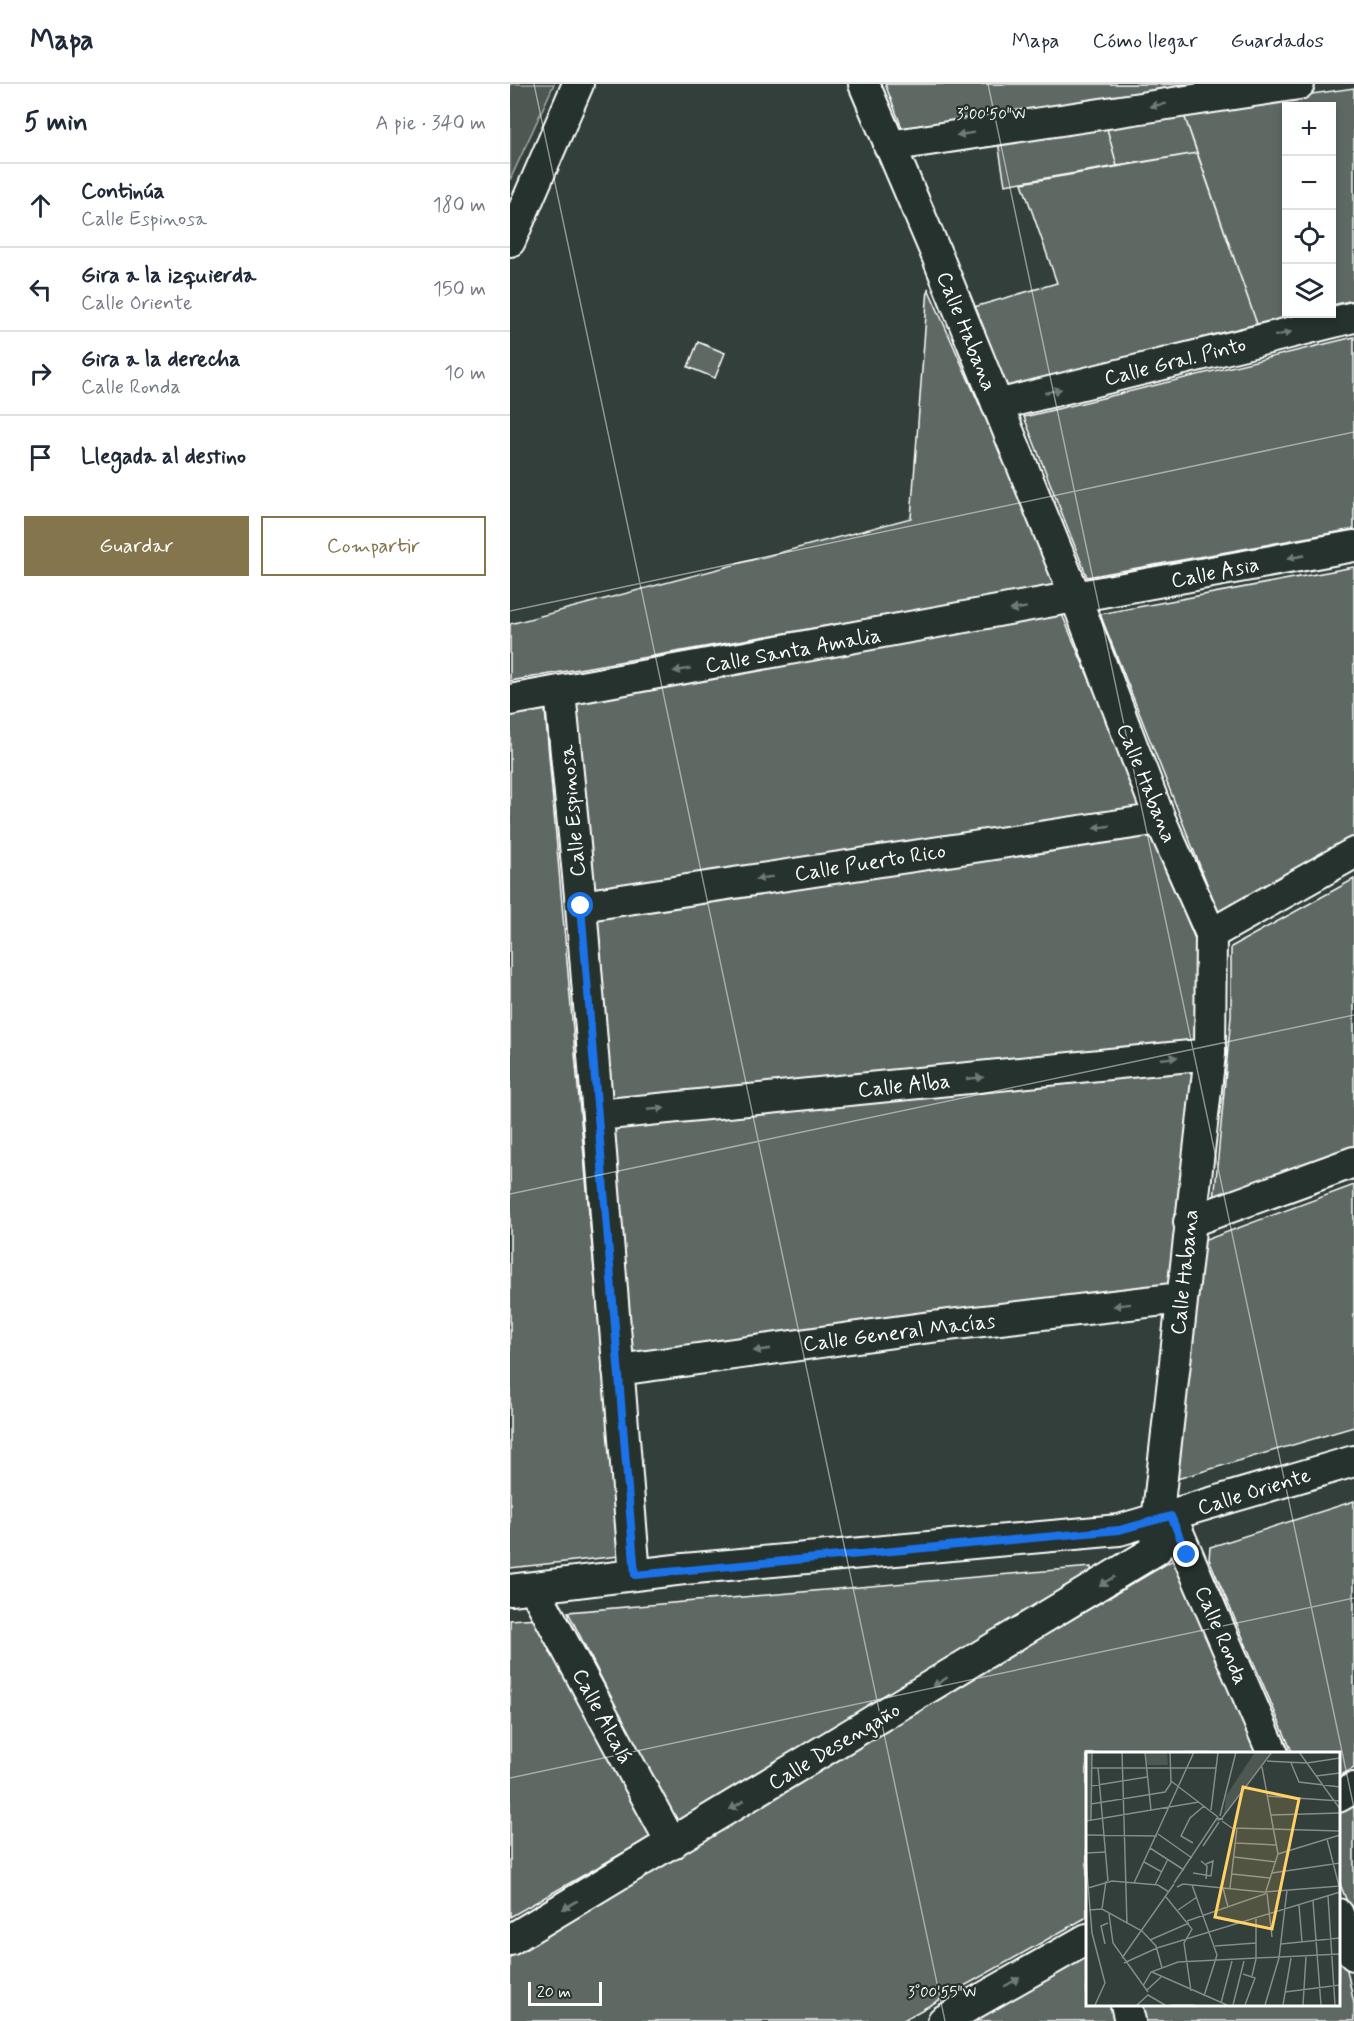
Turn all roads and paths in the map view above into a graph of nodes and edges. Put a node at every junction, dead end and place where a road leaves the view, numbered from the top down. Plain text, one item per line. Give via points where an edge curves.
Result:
1 (578, 84) edge
2 (864, 84) edge
3 (1299, 84) edge
4 (889, 146) junction
5 (510, 241) edge
6 (1354, 317) edge
7 (997, 405) junction
8 (1354, 546) edge
9 (1076, 598) junction
10 (560, 692) junction
11 (510, 700) edge
12 (1160, 819) junction
13 (1354, 853) edge
14 (581, 906) junction
15 (1211, 934) junction
16 (1210, 1054) junction
17 (598, 1114) junction
18 (1354, 1162) edge
19 (1189, 1222) junction
20 (1180, 1298) junction
21 (618, 1370) junction
22 (1354, 1461) edge
23 (1164, 1518) junction
24 (1119, 1530) junction
25 (1145, 1557) junction
26 (635, 1575) junction
27 (522, 1589) edge
28 (1272, 1752) edge
29 (1354, 1788) edge
30 (1339, 1796) edge
31 (672, 1844) junction
32 (1339, 1916) edge
33 (510, 1940) edge
34 (1086, 1940) edge
35 (1354, 1954) edge
36 (1126, 2006) edge
37 (943, 2021) edge
38 (1130, 2021) edge

1 - 5 street
2 - 4 street, Calle Habana
3 -> 4 street
4 - 7 street, Calle Habana
7 -> 6 street, Calle Gral. Pinto
7 - 9 street, Calle Habana
8 -> 9 street, Calle Asia
9 -> 10 street, Calle Santa Amalia
9 - 12 street, Calle Habana
10 - 11 street, Calle Santa Amalia
10 - 14 street, Calle Espinosa
12 -> 14 street, Calle Puerto Rico
12 - 15 street, Calle Habana
13 - 15 street
14 - 17 street, Calle Espinosa
15 - 16 street, Calle Habana
17 -> 16 street, Calle Alba
16 - 19 street, Calle Habana
17 - 21 street, Calle Espinosa
18 - 19 street
19 - 20 street, Calle Habana
20 -> 21 street, Calle General Macías
20 - 23 street, Calle Habana
21 - 26 street, Calle Espinosa
22 - 23 street, Calle Oriente
23 - 24 street, Calle Oriente
23 - 25 street, Calle Habana
23 - 28 street, Calle Ronda
24 - 25 street
24 - 26 street, Calle Oriente
25 -> 31 street, Calle Desengaño
26 - 27 street, Calle Oriente
27 - 31 street, Calle Alcalá
29 - 30 street
31 -> 33 street, Calle Desengaño
32 - 35 street
37 -> 34 street
36 - 38 street

